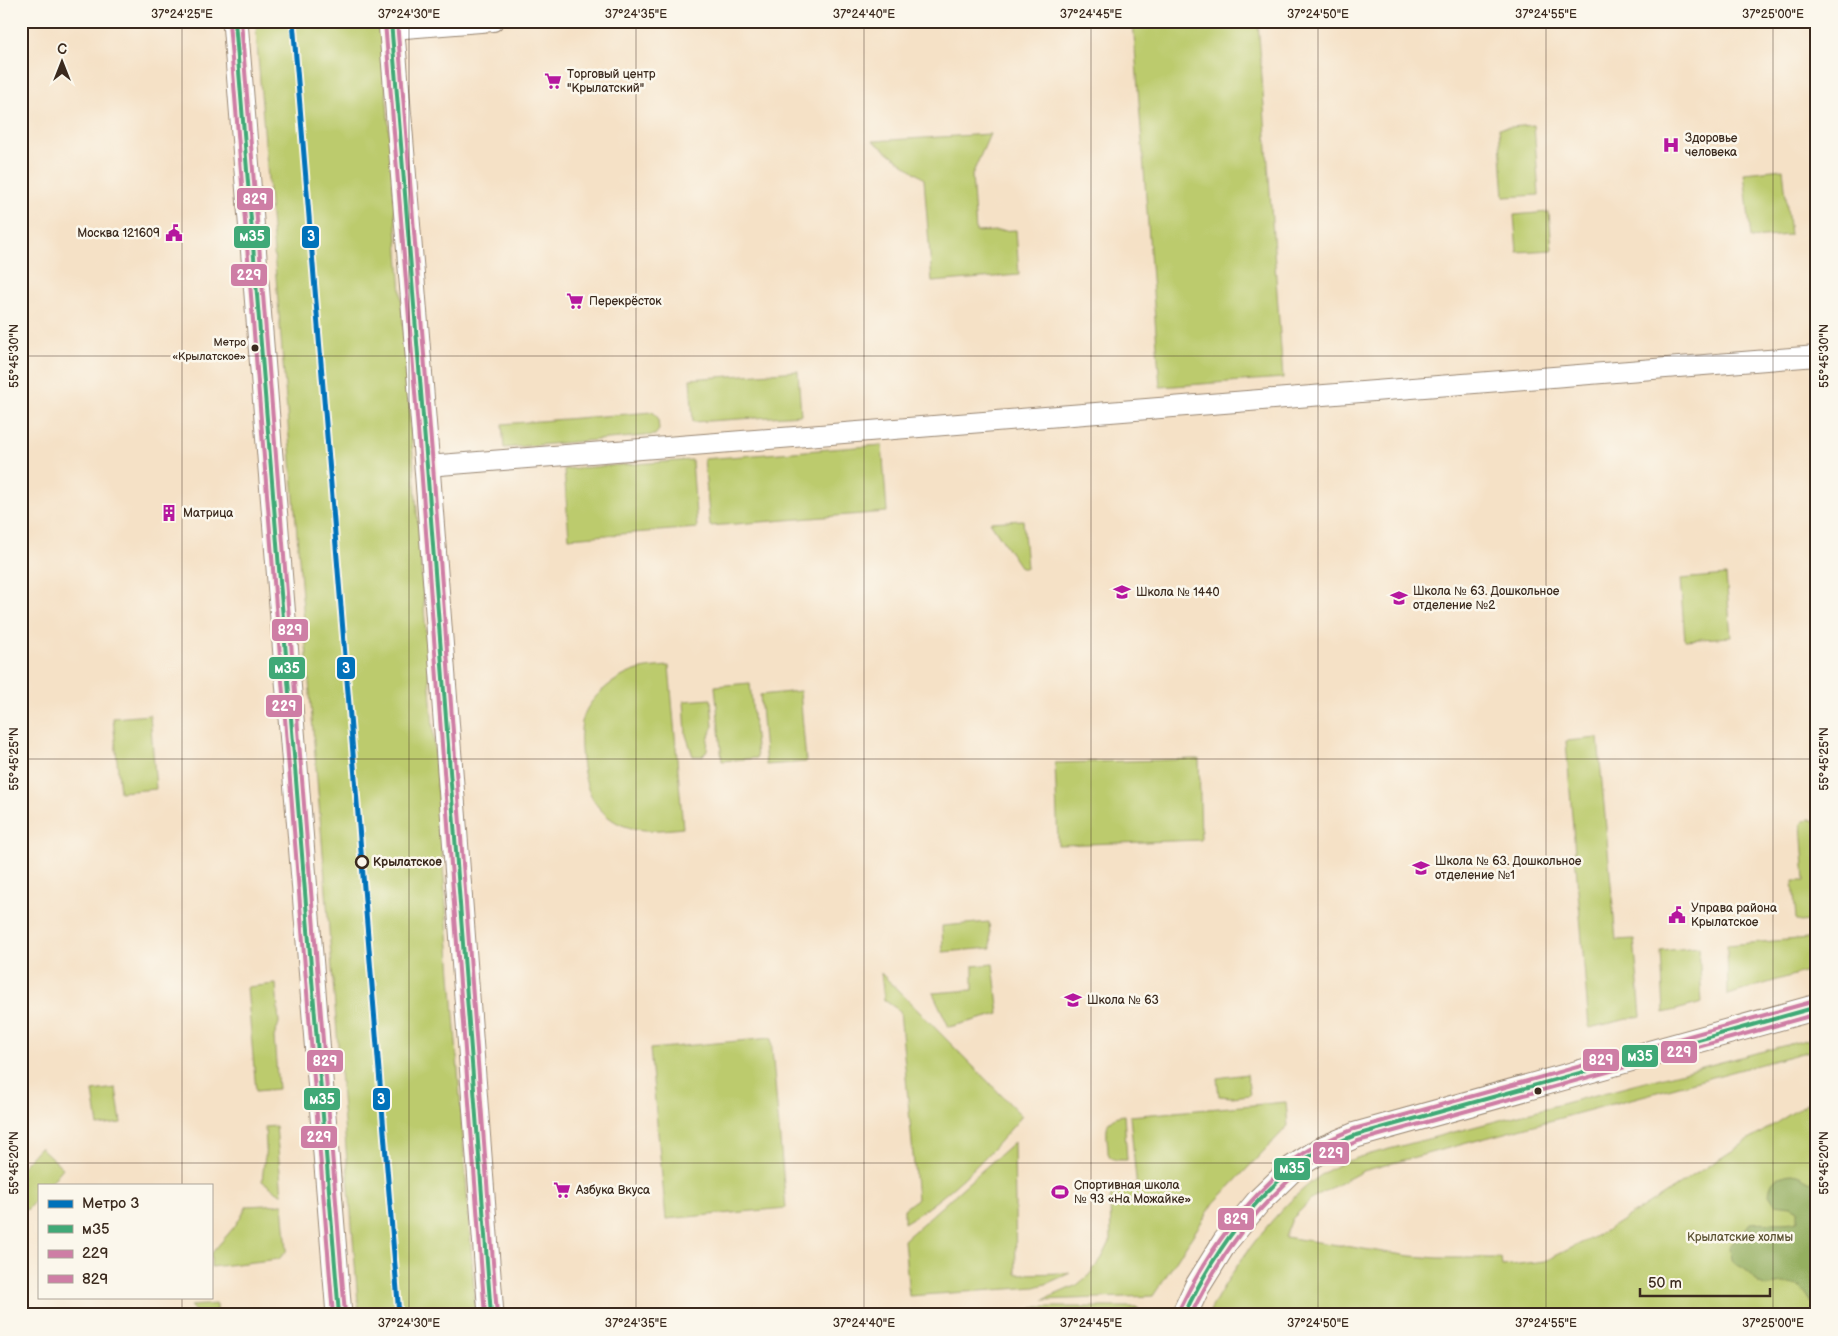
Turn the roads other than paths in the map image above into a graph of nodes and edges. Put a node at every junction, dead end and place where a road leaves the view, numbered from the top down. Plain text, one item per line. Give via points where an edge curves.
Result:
1 (235, 21) edge
2 (250, 21) edge
3 (493, 21) edge
4 (391, 24) edge
5 (238, 55) junction
6 (1817, 356) edge
7 (427, 466) junction
8 (1817, 1007) edge
9 (339, 1315) edge
10 (491, 1315) edge
11 (1184, 1315) edge

1 - 5 street
2 - 5 street
3 - 4 street
4 - 7 street
5 - 9 street
6 - 7 street
7 - 10 street
8 - 11 street via 1356,1135 1323,1149 1293,1168 1241,1222 1197,1287

